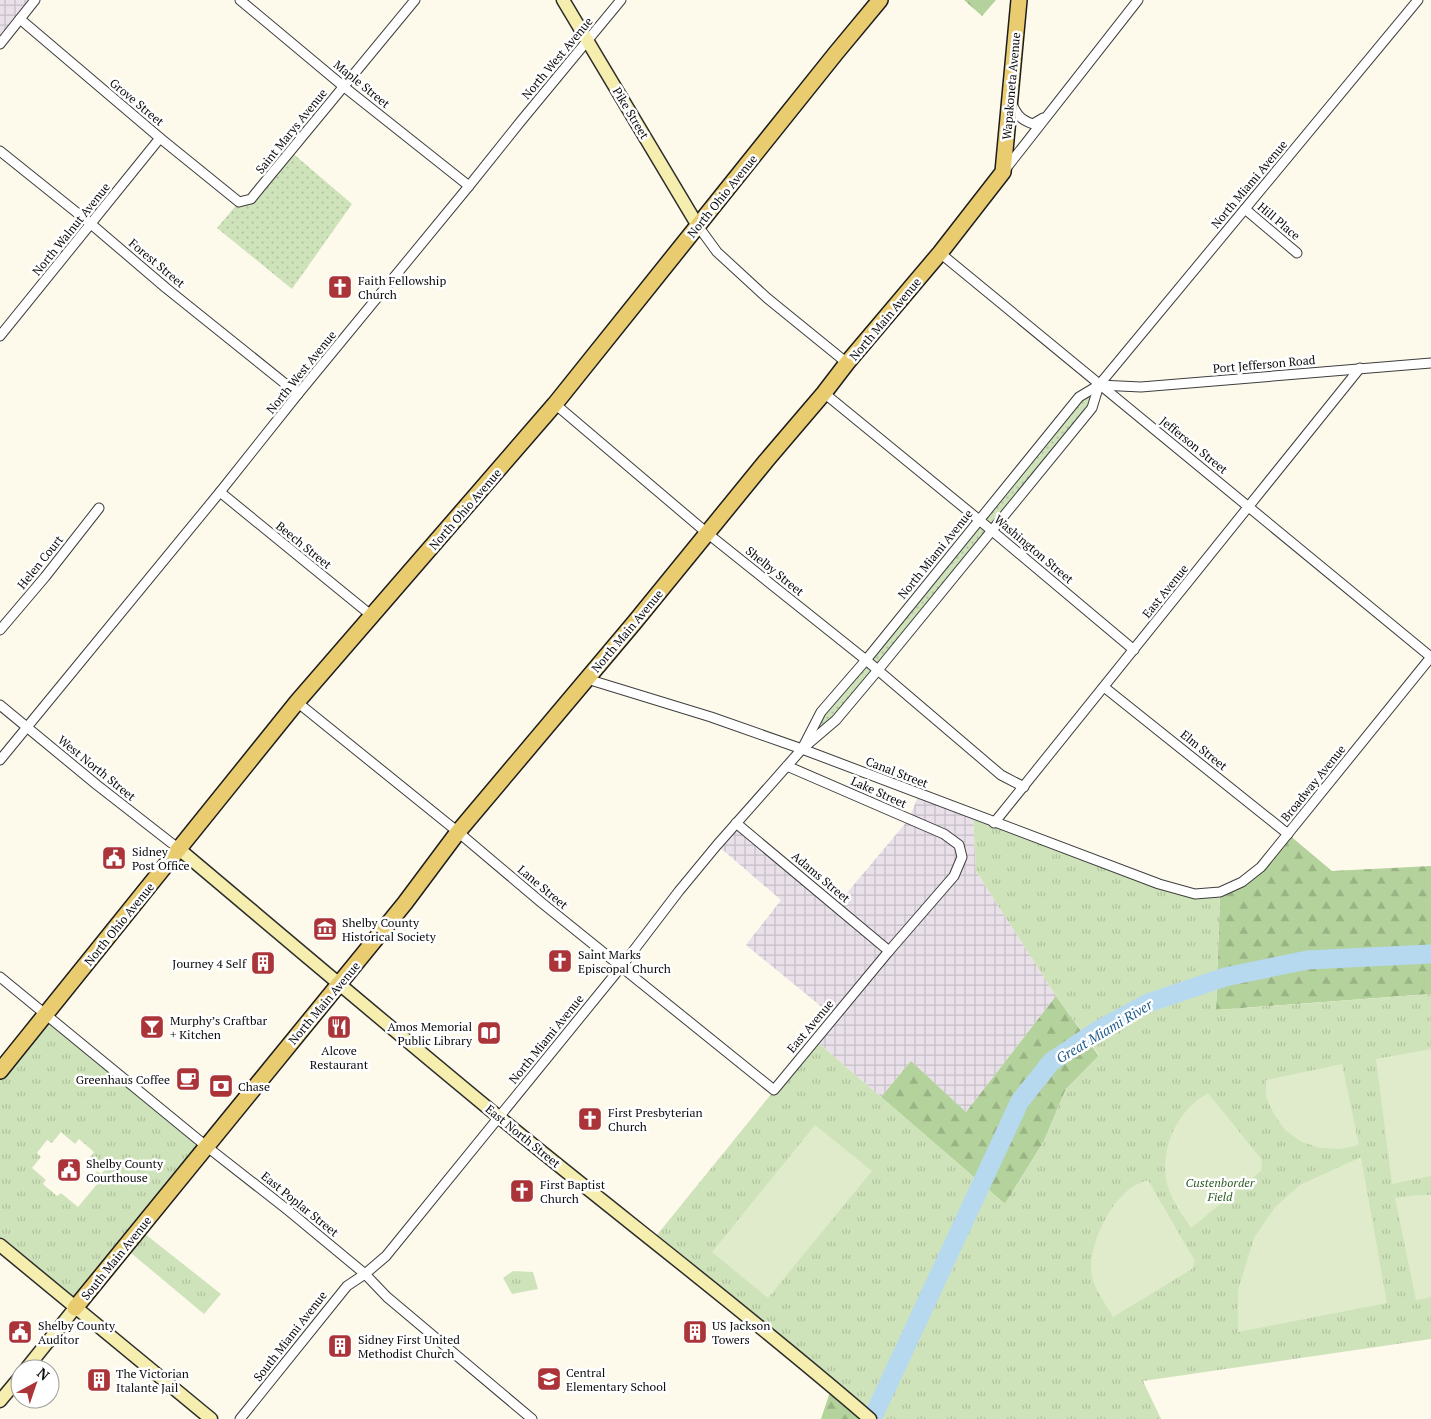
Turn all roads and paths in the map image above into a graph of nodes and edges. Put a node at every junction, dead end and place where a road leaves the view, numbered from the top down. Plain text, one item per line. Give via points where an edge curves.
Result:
1 (35, 0) edge
2 (240, 0) edge
3 (415, 0) edge
4 (563, 0) edge
5 (621, 0) edge
6 (880, 0) edge
7 (1020, 0) edge
8 (1138, 0) edge
9 (1418, 0) edge
10 (20, 19) junction
11 (588, 42) junction
12 (0, 44) edge
13 (343, 86) junction
14 (1010, 100) junction
15 (1047, 115) junction
16 (160, 138) junction
17 (0, 151) edge
18 (1003, 172) junction
19 (469, 186) junction
20 (239, 202) joint
21 (1245, 209) junction
22 (90, 224) junction
23 (698, 226) junction
24 (940, 253) junction
25 (1297, 253) dead end
26 (0, 336) edge
27 (1431, 363) edge
28 (847, 364) junction
29 (1360, 368) junction
30 (1099, 385) junction
31 (824, 393) junction
32 (298, 394) junction
33 (555, 404) junction
34 (220, 492) junction
35 (1249, 506) junction
36 (99, 508) dead end
37 (978, 519) junction
38 (991, 530) junction
39 (707, 533) junction
40 (372, 616) junction
41 (0, 630) edge
42 (1134, 650) junction
43 (1431, 657) edge
44 (866, 660) junction
45 (878, 670) junction
46 (587, 679) junction
47 (1104, 687) junction
48 (297, 702) junction
49 (0, 705) edge
50 (27, 727) junction
51 (802, 749) junction
52 (0, 760) edge
53 (787, 766) junction
54 (1024, 787) junction
55 (736, 823) junction
56 (994, 823) junction
57 (458, 832) junction
58 (1288, 834) junction
59 (959, 845) joint
60 (179, 850) junction
61 (1196, 894) joint
62 (889, 951) junction
63 (621, 967) junction
64 (0, 977) edge
65 (339, 985) junction
66 (46, 1015) junction
67 (0, 1071) edge
68 (774, 1090) joint
69 (500, 1117) junction
70 (206, 1146) junction
71 (0, 1245) edge
72 (365, 1274) junction
73 (76, 1308) junction
74 (34, 1359) edge
75 (10, 1389) edge
76 (0, 1401) edge
77 (211, 1419) edge
78 (240, 1419) edge
79 (532, 1419) edge
80 (870, 1419) edge

1 - 10 street
2 - 13 street, Maple Street
3 - 13 street, Saint Marys Avenue
4 - 11 main road, Pike Street
5 - 11 street, North West Avenue
6 - 23 main road, North Ohio Avenue
7 - 14 main road, Wapakoneta Avenue
8 - 15 street, North Main Avenue
9 - 21 street, North Miami Avenue
10 - 12 street
10 - 16 street, Grove Street
11 - 19 street, North West Avenue
11 - 23 main road, Pike Street
13 - 19 street, Maple Street
13 - 20 street, Saint Marys Avenue via 251,199
14 - 15 street via 1016,114 1033,124
14 - 18 main road, Wapakoneta Avenue
15 - 18 street, North Main Avenue
16 - 20 street, Grove Street
16 - 22 street, North Walnut Avenue
17 - 22 street, Forest Street
18 - 24 main road, North Main Avenue
19 - 32 street, North West Avenue
21 - 25 street, Hill Place
21 - 30 street, North Miami Avenue
22 - 26 street, North Walnut Avenue
22 - 32 street, Forest Street
23 - 28 street via 717,252
23 - 33 main road, North Ohio Avenue
24 - 28 main road, North Main Avenue
24 - 30 street, Jefferson Street
27 - 29 street, Port Jefferson Road
28 - 31 main road, North Main Avenue
29 - 30 street, Port Jefferson Road via 1141,387
29 - 35 street, East Avenue
30 - 35 street, Jefferson Street
30 - 37 street, North Miami Avenue via 1078,397
30 - 38 street, North Miami Avenue via 1092,408
31 - 37 street, Washington Street
31 - 39 main road, North Main Avenue
32 - 34 street, North West Avenue
33 - 39 street, Shelby Street
33 - 40 main road, North Ohio Avenue
34 - 40 street, Beech Street
34 - 50 street, North West Avenue
35 - 42 street, East Avenue
35 - 43 street, Jefferson Street
36 - 41 street, Helen Court
37 - 38 street, Washington Street
37 - 44 street, North Miami Avenue
38 - 42 street, Washington Street
38 - 45 street, North Miami Avenue
39 - 44 street, Shelby Street
39 - 46 main road, North Main Avenue
40 - 48 main road, North Ohio Avenue
42 - 47 street, East Avenue
43 - 58 street, Broadway Avenue
44 - 45 street, Shelby Street
44 - 51 street, North Miami Avenue via 821,712
45 - 51 street, North Miami Avenue via 836,720
45 - 54 street, Shelby Street via 1000,775
46 - 51 street, Canal Street
46 - 57 main road, North Main Avenue
47 - 54 street, East Avenue
47 - 58 street, Elm Street
48 - 57 street, Lane Street
48 - 60 main road, North Ohio Avenue
49 - 50 street, West North Street
50 - 52 street, North West Avenue
50 - 60 street, West North Street
51 - 53 street, North Miami Avenue
51 - 56 street, Canal Street
53 - 55 street, North Miami Avenue
53 - 59 street, Lake Street via 944,834
54 - 56 street, East Avenue
55 - 62 street, Adams Street
55 - 63 street, North Miami Avenue
56 - 61 street, Canal Street via 1159,884
57 - 63 street, Lane Street
57 - 65 main road, North Main Avenue
58 - 61 street, Broadway Avenue via 1261,867 1242,882 1220,892
59 - 62 street, East Avenue via 962,857 954,876
60 - 65 main road, East North Street
60 - 66 main road, North Ohio Avenue
62 - 68 street, East Avenue
63 - 68 street, Lane Street
63 - 69 street, North Miami Avenue
64 - 66 street, East Poplar Street
65 - 69 main road, East North Street
65 - 70 main road, North Main Avenue
66 - 67 main road, North Ohio Avenue
66 - 70 street, East Poplar Street
69 - 72 street, North Miami Avenue via 386,1256
69 - 80 main road, East North Street
70 - 72 street, East Poplar Street
70 - 73 main road, South Main Avenue
71 - 73 main road
72 - 78 street, South Miami Avenue via 346,1286
72 - 79 street, East Poplar Street via 387,1297
73 - 74 main road, South Main Avenue
73 - 77 main road
75 - 76 main road

